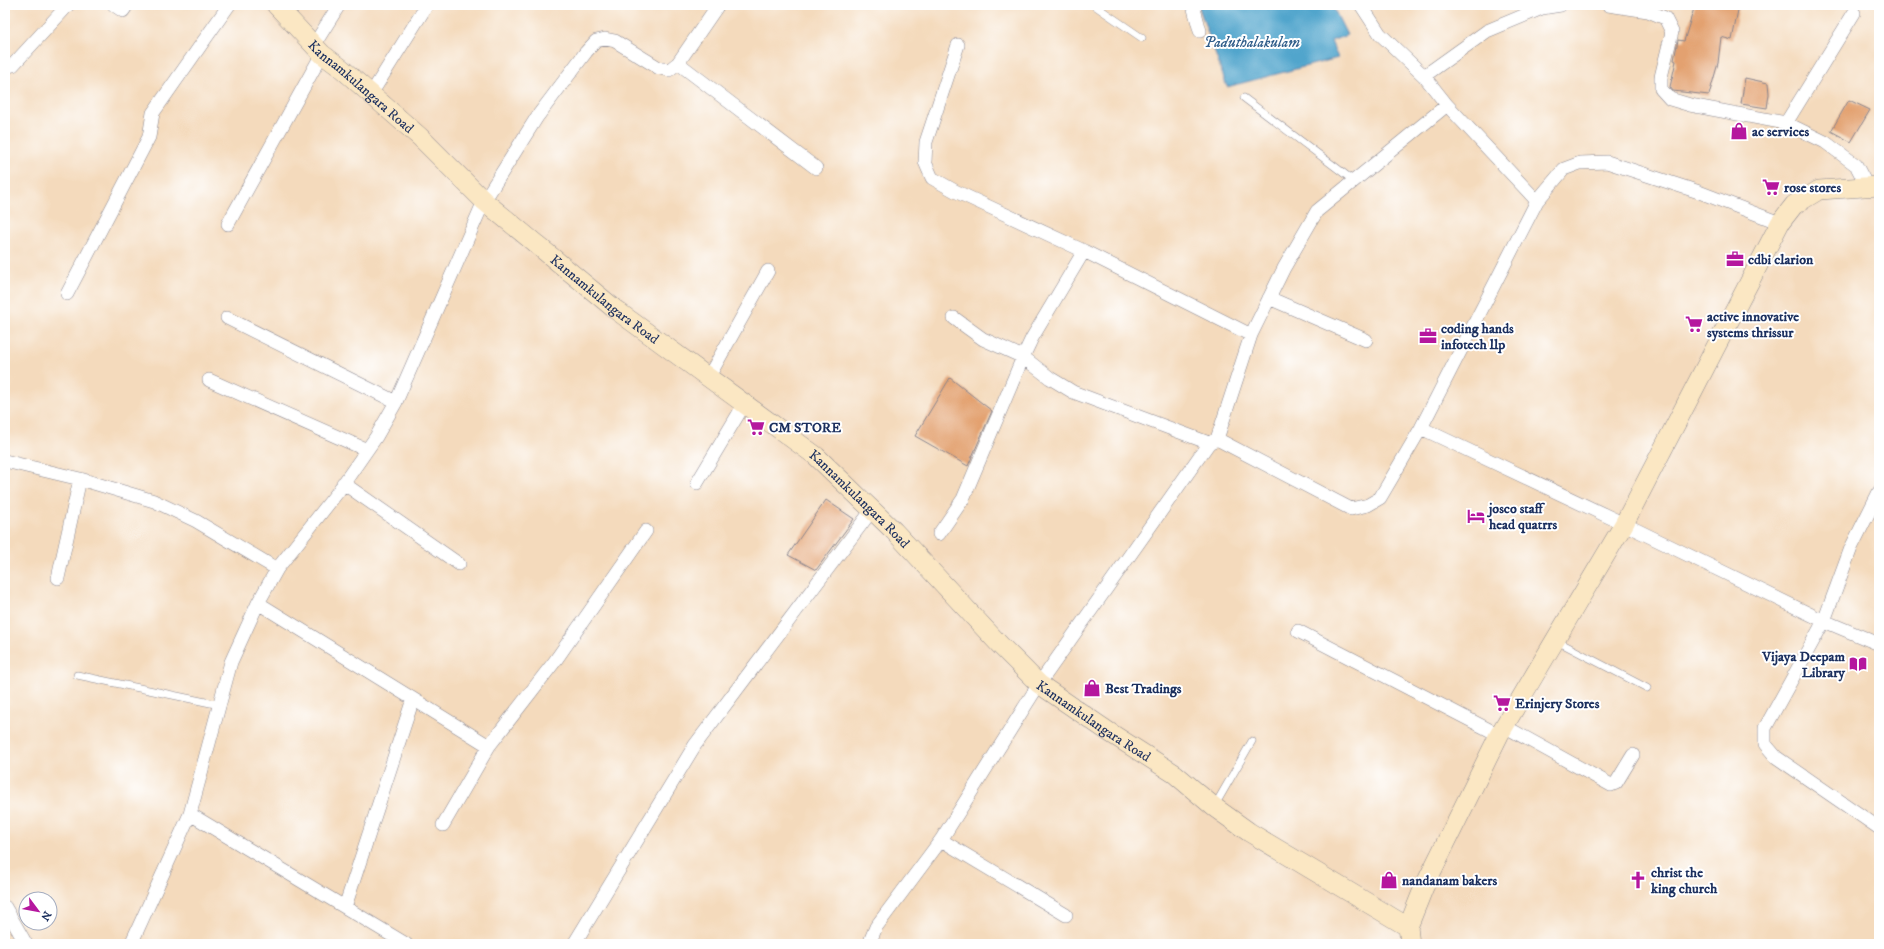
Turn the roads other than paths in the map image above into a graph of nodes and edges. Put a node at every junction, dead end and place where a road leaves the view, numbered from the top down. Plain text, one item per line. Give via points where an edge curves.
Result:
1 (68, 5) edge
2 (114, 5) edge
3 (127, 5) edge
4 (228, 5) edge
5 (340, 5) edge
6 (427, 5) edge
7 (718, 5) edge
8 (1094, 5) edge
9 (1193, 5) edge
10 (1361, 5) edge
11 (1561, 5) edge
12 (1608, 5) edge
13 (280, 6) edge
14 (1854, 13) dead end
15 (1200, 31) dead end
16 (1142, 38) dead end
17 (958, 45) dead end
18 (318, 49) junction
19 (678, 63) junction
20 (5, 67) edge
21 (1424, 76) junction
22 (371, 94) junction
23 (1244, 98) dead end
24 (1447, 105) junction
25 (1786, 123) junction
26 (816, 168) dead end
27 (1354, 181) junction
28 (1873, 186) edge
29 (1537, 200) junction
30 (484, 201) junction
31 (1780, 223) junction
32 (228, 224) dead end
33 (1084, 251) junction
34 (768, 271) dead end
35 (67, 294) dead end
36 (1269, 298) junction
37 (227, 318) dead end
38 (954, 318) dead end
39 (1251, 336) junction
40 (1366, 340) dead end
41 (1023, 357) junction
42 (708, 378) junction
43 (209, 380) dead end
44 (396, 402) junction
45 (744, 403) junction
46 (1421, 428) junction
47 (1213, 441) junction
48 (367, 450) junction
49 (5, 461) edge
50 (80, 479) junction
51 (698, 483) dead end
52 (343, 484) junction
53 (1879, 492) edge
54 (872, 510) junction
55 (1624, 524) junction
56 (646, 531) dead end
57 (939, 534) dead end
58 (459, 564) dead end
59 (277, 569) junction
60 (58, 578) dead end
61 (258, 602) junction
62 (1824, 621) junction
63 (1298, 631) dead end
64 (1555, 640) junction
65 (1879, 644) edge
66 (77, 675) dead end
67 (1039, 684) junction
68 (1647, 688) dead end
69 (413, 699) junction
70 (220, 705) junction
71 (1502, 730) junction
72 (1252, 742) dead end
73 (489, 746) junction
74 (1633, 756) dead end
75 (1214, 807) junction
76 (190, 814) junction
77 (443, 825) dead end
78 (1879, 828) edge
79 (941, 840) junction
80 (5, 907) edge
81 (344, 907) junction
82 (1066, 915) dead end
83 (1409, 936) edge
84 (26, 944) edge
85 (131, 944) edge
86 (406, 944) edge
87 (574, 944) edge
88 (873, 944) edge

1 - 20 street via 13,65
2 - 3 street via 123,11
4 - 35 street via 153,113 149,137
5 - 18 street
6 - 22 street
7 - 19 street
8 - 16 lane
9 - 15 street
10 - 21 street via 1380,34
11 - 21 street via 1542,8 1487,31
12 - 25 street via 1648,11 1664,18 1672,32 1661,77 1661,89 1670,99
13 - 18 street, Kannamkulangara Road
14 - 25 street
17 - 33 street via 926,142 925,162 932,178
18 - 22 street, Kannamkulangara Road
18 - 32 street
19 - 26 street
19 - 30 street via 669,70 659,68 615,41 596,41 537,117
21 - 24 street
22 - 30 street, Kannamkulangara Road via 420,137
23 - 27 lane
24 - 27 street
24 - 29 street
25 - 28 street via 1825,142 1856,165
27 - 36 street via 1317,211 1301,235
28 - 31 street via 1819,190 1794,205
29 - 31 street via 1564,169 1580,163 1607,162 1699,192
29 - 46 street
30 - 42 street, Kannamkulangara Road via 616,310
30 - 44 street
31 - 55 street
33 - 39 street
33 - 41 street
34 - 42 street
36 - 39 street
36 - 40 street
37 - 44 street
38 - 41 street via 983,338
39 - 47 street
41 - 47 street via 1073,392
41 - 57 street via 963,499
42 - 45 street, Kannamkulangara Road
43 - 48 street
44 - 48 street
45 - 51 street
45 - 54 street, Kannamkulangara Road via 816,456
46 - 47 street via 1380,498 1368,506 1351,509
46 - 55 street
47 - 67 street
48 - 52 street
49 - 50 street
50 - 59 street via 154,501
50 - 60 street
52 - 58 street
52 - 59 street
53 - 62 street via 1851,548
54 - 67 street, Kannamkulangara Road
54 - 87 street via 695,744
55 - 62 street
55 - 64 street
56 - 73 street via 555,661
59 - 61 street
61 - 69 street
61 - 70 street via 232,662
62 - 65 street
62 - 78 street via 1766,728 1766,744 1776,757
63 - 71 street
64 - 68 lane
64 - 71 street
66 - 70 lane
67 - 75 street, Kannamkulangara Road via 1175,774
67 - 79 street
69 - 73 street
69 - 81 street
70 - 76 street
71 - 74 street via 1610,785 1616,783
71 - 83 street via 1424,886
72 - 75 lane
73 - 77 street
75 - 83 street, Kannamkulangara Road
76 - 81 street
76 - 85 street
79 - 82 street
79 - 88 street via 876,927 871,939
80 - 84 street
81 - 86 street

